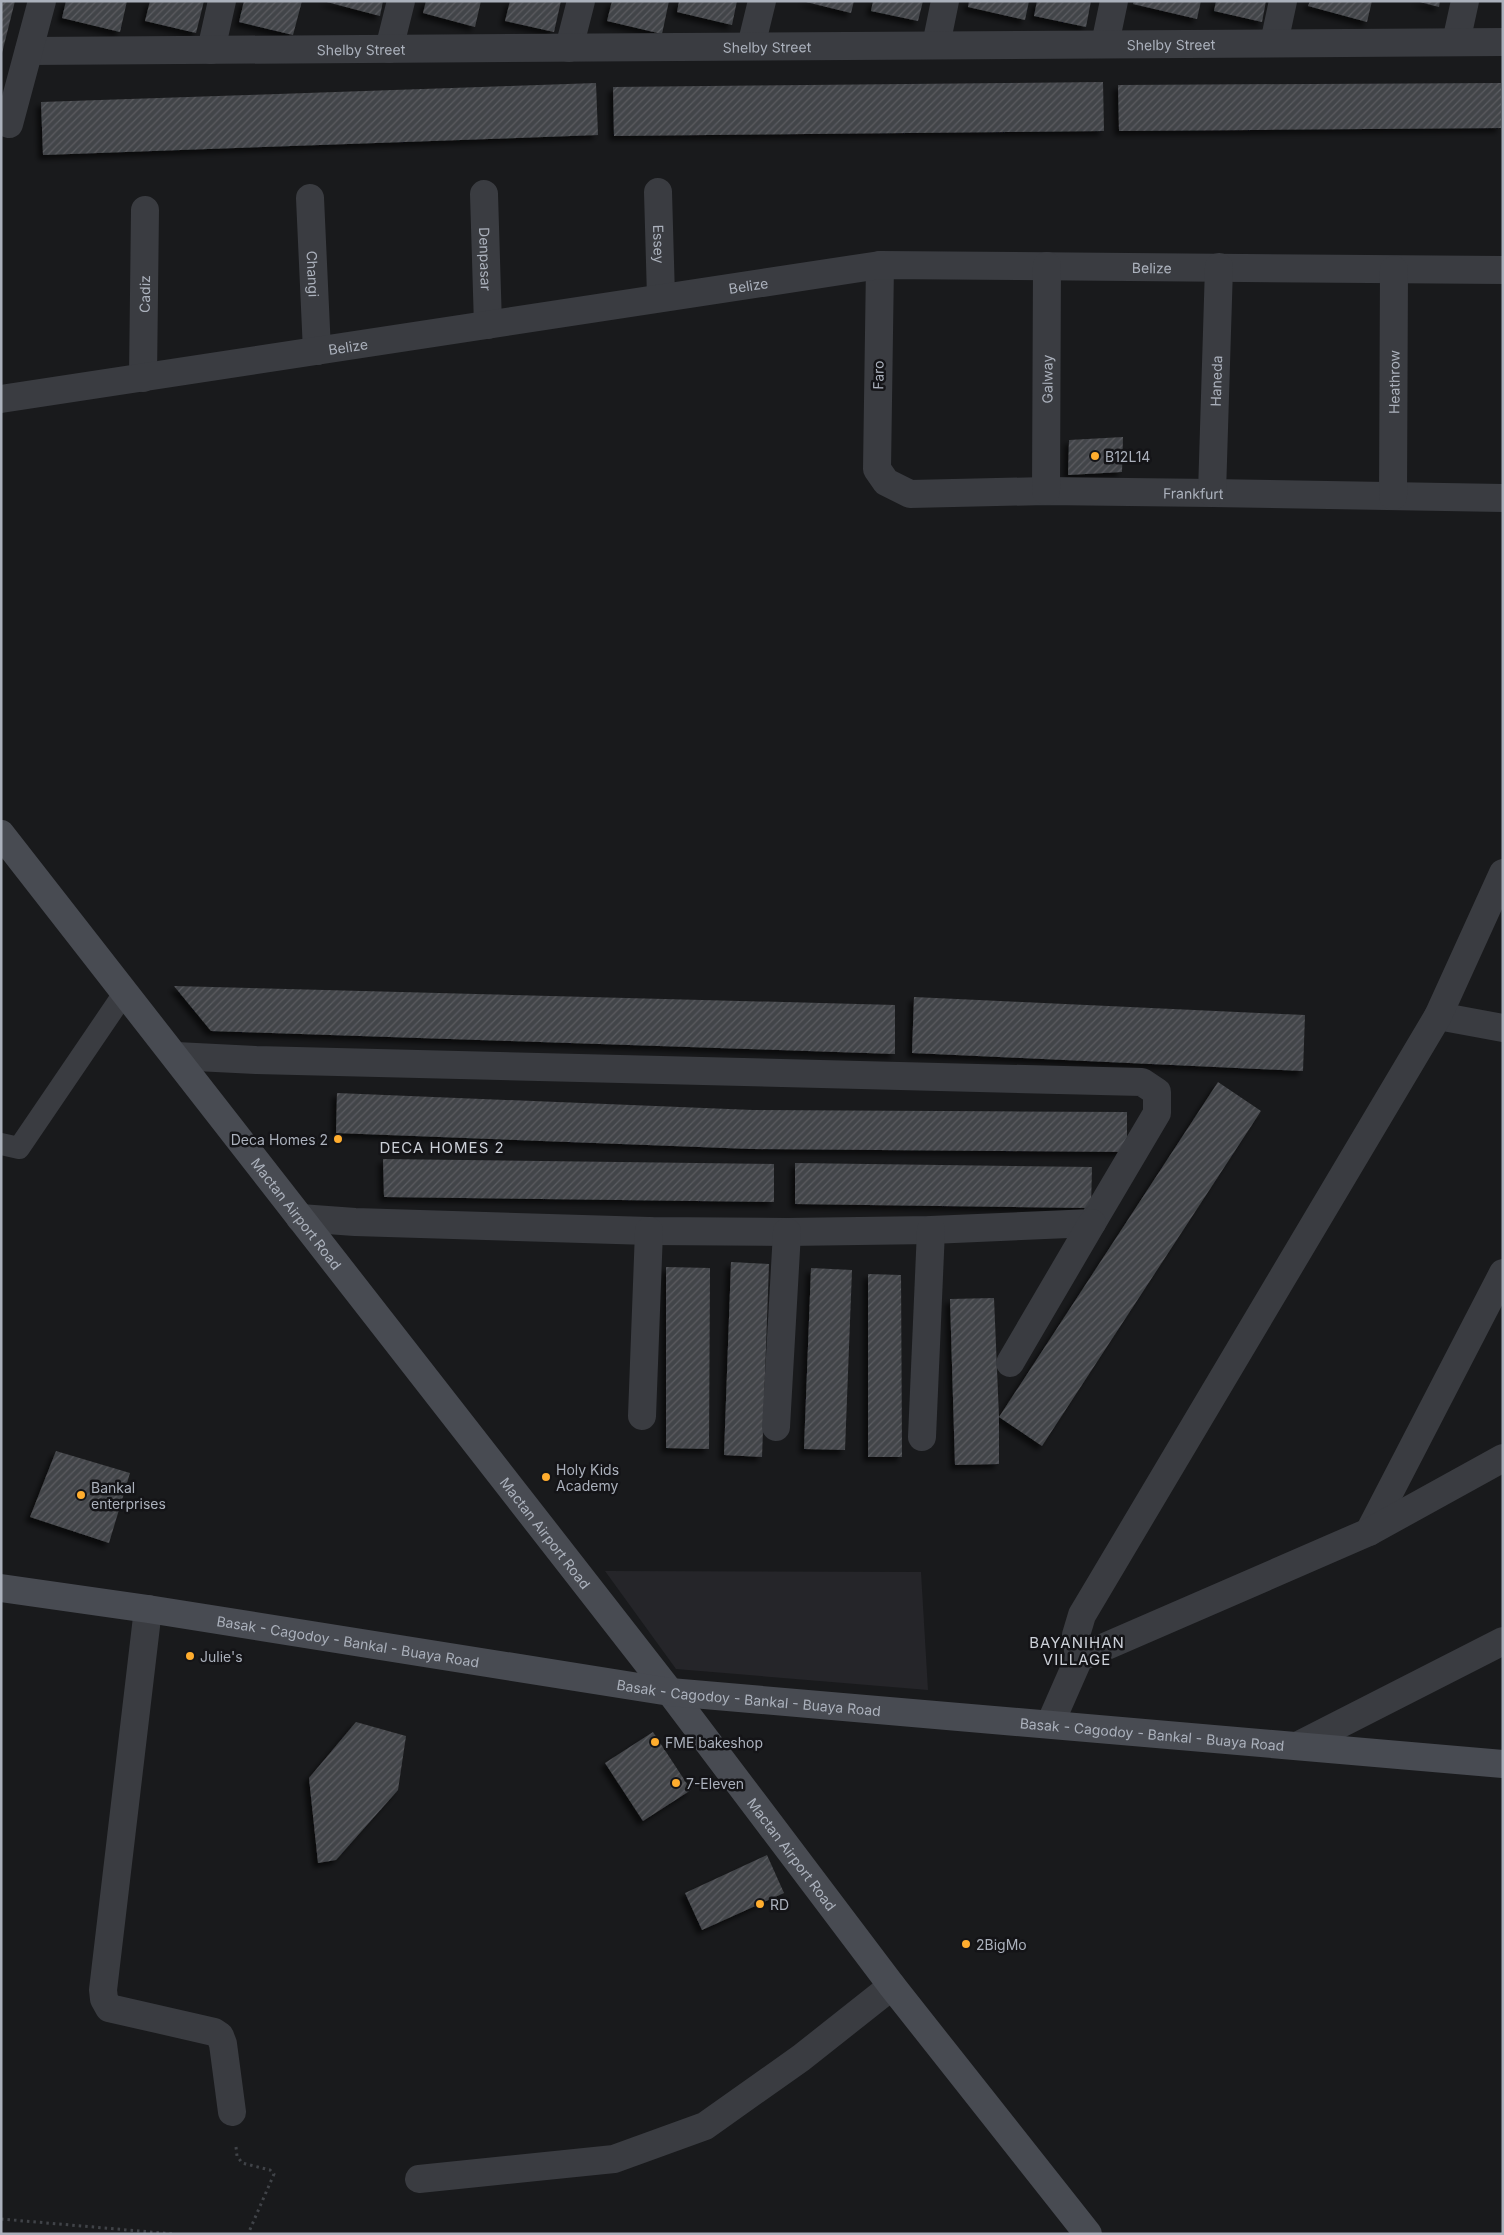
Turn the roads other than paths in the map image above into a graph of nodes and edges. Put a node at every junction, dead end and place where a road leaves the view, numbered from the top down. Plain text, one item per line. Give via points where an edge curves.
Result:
1 (42, 1) edge
2 (222, 1) edge
3 (401, 1) edge
4 (581, 1) edge
5 (762, 1) edge
6 (945, 1) edge
7 (1114, 1) edge
8 (1283, 1) edge
9 (1465, 1) edge
10 (1456, 42) junction
11 (1503, 42) edge
12 (1274, 43) junction
13 (1105, 44) junction
14 (936, 45) junction
15 (751, 46) junction
16 (389, 48) junction
17 (570, 48) junction
18 (211, 50) junction
19 (29, 51) junction
20 (9, 124) dead end
21 (658, 192) dead end
22 (484, 194) dead end
23 (310, 198) dead end
24 (146, 210) dead end
25 (880, 265) junction
26 (1047, 266) junction
27 (1219, 267) junction
28 (1394, 270) junction
29 (1503, 270) edge
30 (660, 297) junction
31 (488, 325) junction
32 (317, 350) junction
33 (143, 378) junction
34 (1, 398) edge
35 (886, 482) joint
36 (1046, 491) junction
37 (1212, 493) junction
38 (1393, 496) junction
39 (1503, 498) edge
40 (1, 834) edge
41 (1503, 873) edge
42 (125, 992) junction
43 (1438, 1016) junction
44 (1503, 1028) edge
45 (176, 1056) junction
46 (1, 1144) edge
47 (300, 1218) junction
48 (1092, 1223) junction
49 (931, 1230) junction
50 (649, 1231) junction
51 (787, 1232) junction
52 (1503, 1274) edge
53 (1010, 1363) dead end
54 (642, 1416) dead end
55 (776, 1427) dead end
56 (922, 1437) dead end
57 (1503, 1458) edge
58 (1369, 1532) junction
59 (1, 1588) edge
60 (148, 1609) junction
61 (1503, 1641) edge
62 (1079, 1658) junction
63 (670, 1692) junction
64 (1050, 1724) junction
65 (1297, 1746) junction
66 (1503, 1764) edge
67 (892, 1986) junction
68 (232, 2112) road end
69 (419, 2179) dead end
70 (1088, 2234) edge

1 - 19 street
2 - 18 street
3 - 16 street
4 - 17 street
5 - 15 street
6 - 14 street
7 - 13 street
8 - 12 street
9 - 10 street
10 - 11 street, Shelby Street
10 - 12 street, Shelby Street
12 - 13 street, Shelby Street
13 - 14 street, Shelby Street
14 - 15 street, Shelby Street
15 - 17 street, Shelby Street
16 - 17 street, Shelby Street
16 - 18 street, Shelby Street
18 - 19 street, Shelby Street
19 - 20 street
21 - 30 street, Essey
22 - 31 street, Denpasar
23 - 32 street, Changi
24 - 33 street, Cadiz
25 - 26 street, Belize
25 - 30 street, Belize
25 - 35 street, Faro via 877,469
26 - 27 street, Belize
26 - 36 street, Galway
27 - 28 street, Belize
27 - 37 street, Haneda
28 - 29 street, Belize
28 - 38 street, Heathrow
30 - 31 street, Belize
31 - 32 street, Belize
32 - 33 street, Belize
33 - 34 street, Belize
35 - 36 street, Frankfurt via 910,494
36 - 37 street, Frankfurt
37 - 38 street, Frankfurt
38 - 39 street, Frankfurt
40 - 42 main road, Mactan Airport Road
41 - 43 street
42 - 45 main road, Mactan Airport Road
42 - 46 lane via 19,1148
43 - 44 street
43 - 62 street via 1082,1615 1076,1635
45 - 47 main road, Mactan Airport Road
45 - 48 street via 1142,1082 1157,1092 1157,1113
47 - 50 street
47 - 63 main road, Mactan Airport Road
48 - 49 street
48 - 53 street
49 - 51 street
49 - 56 street
50 - 51 street
50 - 54 street
51 - 55 street
52 - 58 street
57 - 58 street
58 - 62 street
59 - 60 main road, Basak - Cagodoy - Bankal - Buaya Road
60 - 63 main road, Basak - Cagodoy - Bankal - Buaya Road
60 - 68 street via 104,1999 110,2008 220,2036 224,2044
61 - 65 street
62 - 64 street
63 - 64 main road, Basak - Cagodoy - Bankal - Buaya Road
63 - 67 main road, Mactan Airport Road
64 - 65 main road, Basak - Cagodoy - Bankal - Buaya Road
65 - 66 main road, Basak - Cagodoy - Bankal - Buaya Road
67 - 69 street via 801,2058 705,2126 614,2160
67 - 70 main road, Mactan Airport Road

